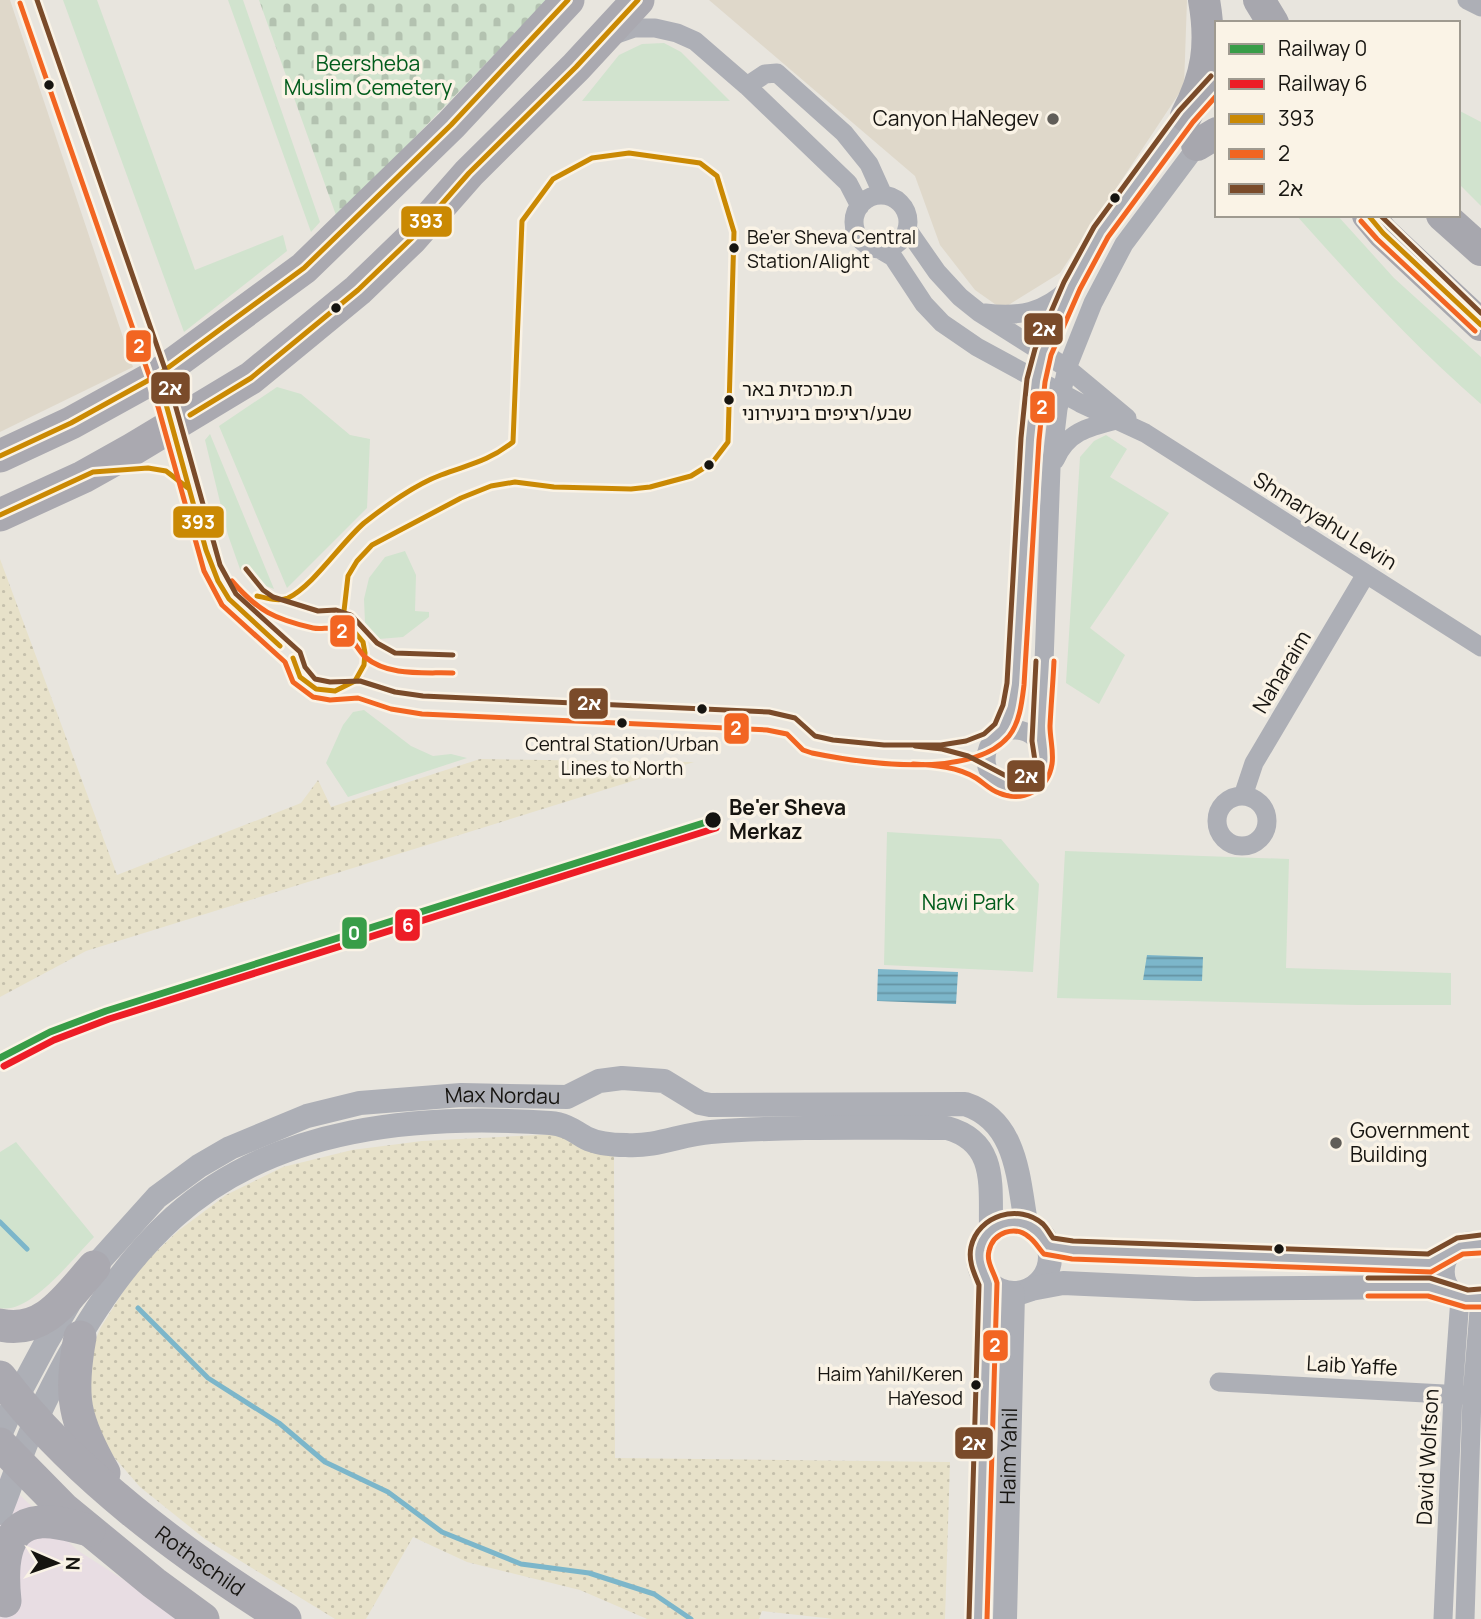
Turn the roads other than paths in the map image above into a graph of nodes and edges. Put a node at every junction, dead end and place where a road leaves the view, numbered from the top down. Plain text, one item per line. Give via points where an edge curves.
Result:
1 (568, 0) edge
2 (638, 0) edge
3 (1205, 0) edge
4 (1259, 0) edge
5 (1467, 0) edge
6 (1481, 6) edge
7 (1220, 21) edge
8 (1272, 21) edge
9 (593, 48) junction
10 (1215, 84) edge
11 (747, 86) junction
12 (1186, 116) junction
13 (1210, 134) edge
14 (883, 195) junction
15 (860, 206) junction
16 (1370, 217) edge
17 (1444, 217) edge
18 (907, 229) junction
19 (881, 250) junction
20 (1481, 250) edge
21 (1072, 285) junction
22 (980, 313) junction
23 (1481, 325) edge
24 (1043, 352) junction
25 (1067, 368) junction
26 (1036, 380) junction
27 (1060, 393) junction
28 (1116, 420) junction
29 (1145, 433) junction
30 (0, 456) edge
31 (1051, 468) junction
32 (0, 515) edge
33 (1366, 574) junction
34 (1481, 647) edge
35 (1001, 732) junction
36 (1041, 746) junction
37 (1243, 796) dead end
38 (675, 1086) junction
39 (557, 1098) junction
40 (557, 1124) junction
41 (664, 1143) junction
42 (1026, 1223) junction
43 (991, 1229) junction
44 (1481, 1244) edge
45 (1048, 1246) junction
46 (1453, 1249) junction
47 (94, 1267) junction
48 (988, 1283) junction
49 (1022, 1291) junction
50 (1469, 1299) edge
51 (0, 1325) edge
52 (79, 1337) junction
53 (1220, 1382) dead end
54 (1469, 1395) edge
55 (17, 1398) edge
56 (0, 1435) edge
57 (10, 1455) edge
58 (117, 1497) junction
59 (0, 1513) edge
60 (89, 1530) junction
61 (6, 1602) edge
62 (203, 1619) edge
63 (285, 1619) edge
64 (978, 1619) edge
65 (1005, 1619) edge
66 (1443, 1619) edge
67 (1465, 1619) edge

1 - 30 highway via 451,125 303,268 158,375
2 - 9 highway
3 - 7 main road
3 - 12 main road via 1206,68
4 - 8 main road
5 - 6 street
9 - 11 street via 617,32 634,28 677,33 695,41
9 - 32 highway via 358,290 251,378 93,472
10 - 12 street
11 - 14 street via 765,74 776,73 844,133 869,164
11 - 15 street via 848,183
12 - 21 street via 1101,232
13 - 25 street via 1124,244 1093,303
14 - 15 street
14 - 18 street via 903,206
15 - 19 street via 854,222 859,238
16 - 23 main road
17 - 20 main road
18 - 19 street via 898,244
18 - 22 street, Shmaryahu Levin via 937,272
19 - 26 street, Shmaryahu Levin via 893,257 942,323
21 - 22 street via 1059,298 1031,312
21 - 24 street
22 - 24 street, Shmaryahu Levin
24 - 25 street, Shmaryahu Levin
24 - 26 street
25 - 27 street
25 - 29 street, Shmaryahu Levin
26 - 27 street, Shmaryahu Levin
26 - 35 street via 1017,668 1010,714
27 - 28 street, Shmaryahu Levin
27 - 31 street
28 - 29 street, Shmaryahu Levin
28 - 31 street via 1072,435
29 - 33 street, Shmaryahu Levin
31 - 36 street
33 - 34 street, Shmaryahu Levin
33 - 37 street, Naharaim via 1254,763
35 - 36 street via 1029,733
35 - 36 street via 989,744 985,764 991,777 1005,787 1024,787 1038,777 1044,762
38 - 39 street, Max Nordau via 656,1079 622,1078 599,1081
38 - 41 street via 682,1103 681,1122 675,1135
38 - 42 street, Max Nordau via 709,1105 965,1104 978,1108 1000,1129 1012,1151
39 - 40 street via 552,1111
39 - 47 street, Max Nordau via 461,1095 406,1099 360,1103 297,1120 199,1166 157,1197
40 - 41 street, Max Nordau via 606,1144
40 - 52 street, Max Nordau via 462,1121 364,1129 274,1157 213,1188 174,1217 114,1283
41 - 43 street, Max Nordau via 706,1132 947,1128 969,1137 984,1155
42 - 43 street via 1006,1222
42 - 45 street
43 - 48 street via 978,1249 981,1273
44 - 46 street
45 - 46 street via 1430,1263
45 - 49 street via 1047,1271 1041,1281
46 - 50 street via 1446,1257 1443,1276
47 - 51 highway via 53,1313 37,1323
47 - 55 street, Max Nordau
48 - 49 street
48 - 64 street, Haim Yahil
49 - 50 street via 1063,1283 1195,1289 1431,1287
49 - 65 street, Haim Yahil
50 - 54 street, David Wolfson
52 - 55 street, Max Nordau
52 - 58 highway via 74,1395 79,1423
53 - 54 street, Laib Yaffe
54 - 66 street, David Wolfson
54 - 67 street, David Wolfson
55 - 56 street
55 - 57 street
55 - 58 highway, Rothschild
57 - 59 street
57 - 60 highway
58 - 63 highway, Rothschild via 212,1572
60 - 61 highway via 39,1521 23,1527 10,1539 4,1555
60 - 62 highway

